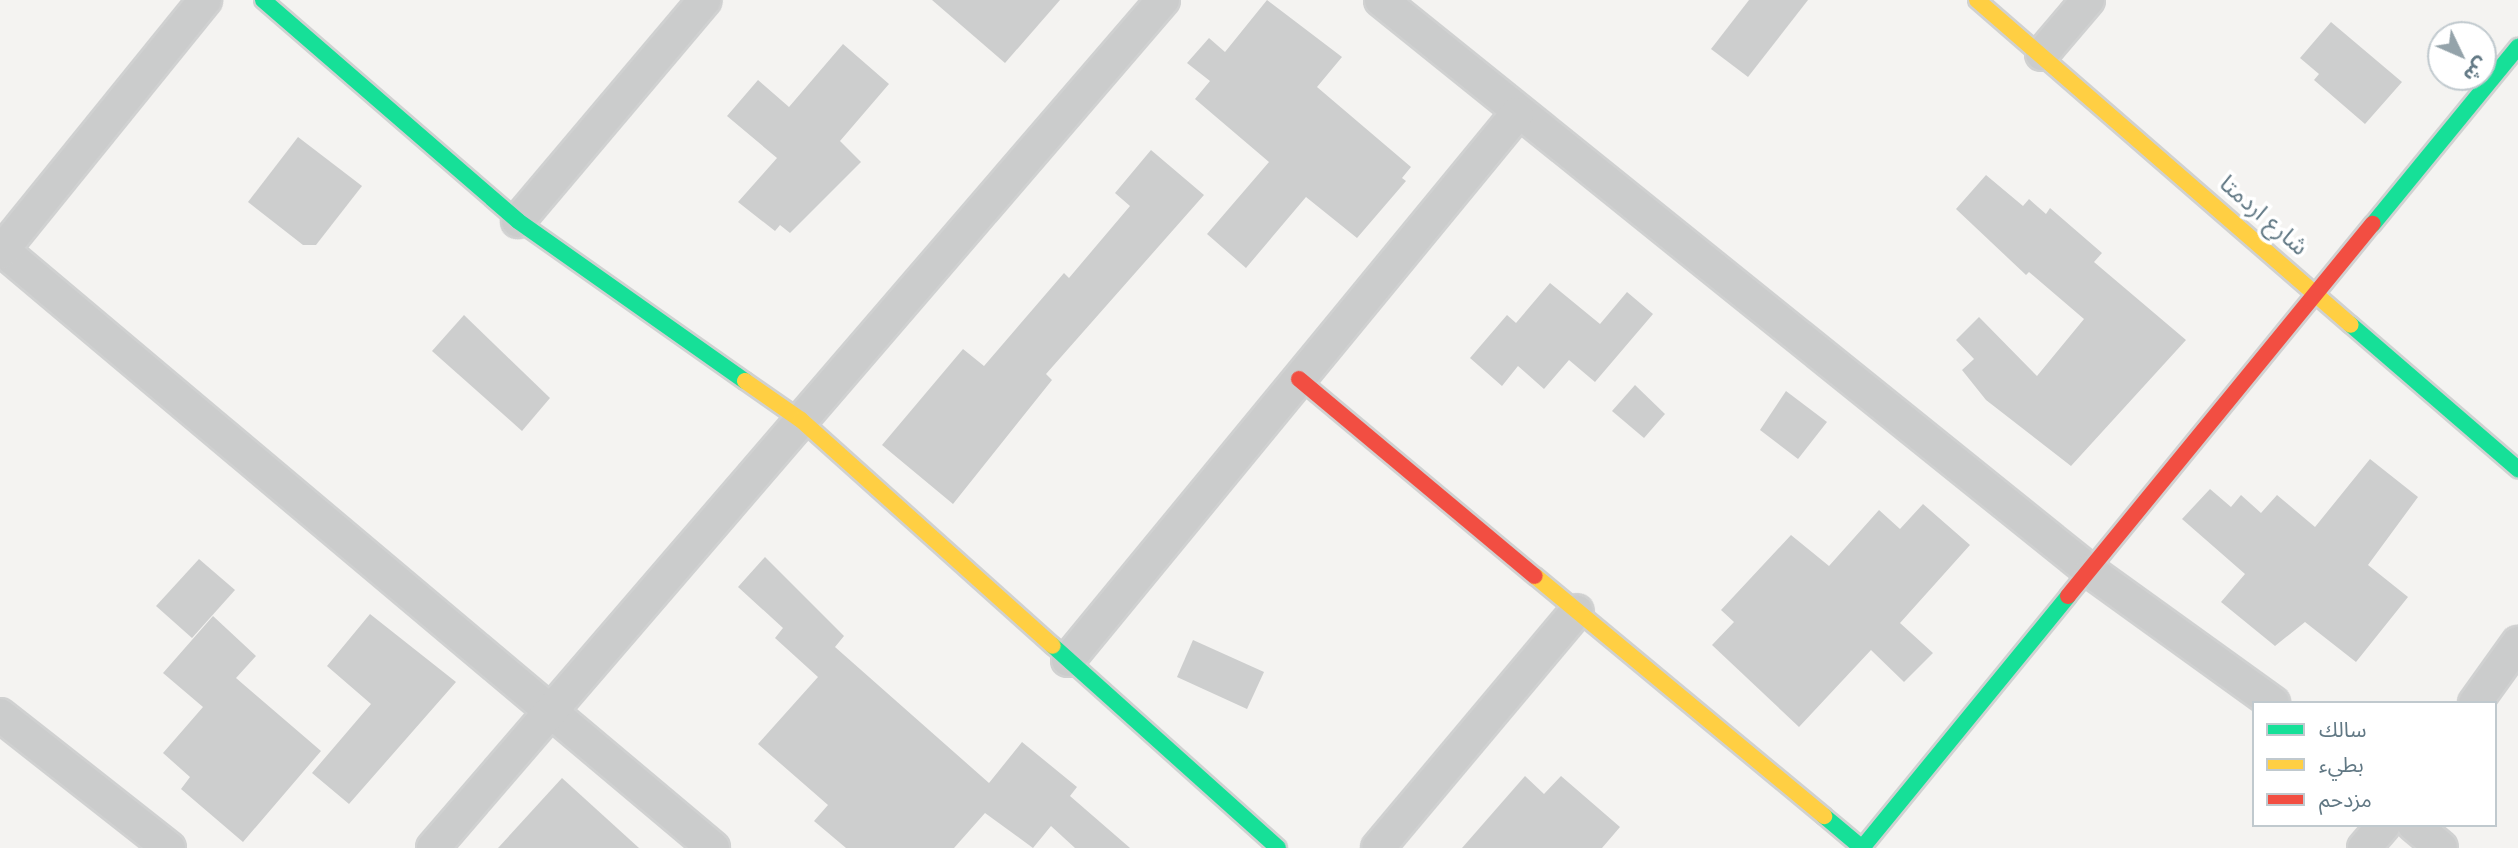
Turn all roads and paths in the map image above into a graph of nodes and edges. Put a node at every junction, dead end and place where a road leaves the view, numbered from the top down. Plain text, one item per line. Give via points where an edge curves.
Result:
1 (205, 0) edge
2 (263, 0) edge
3 (705, 0) edge
4 (1163, 0) edge
5 (1381, 0) edge
6 (1977, 0) edge
7 (2088, 0) edge
8 (2518, 47) edge
9 (2042, 54) junction
10 (1517, 114) junction
11 (518, 221) junction
12 (1, 251) edge
13 (2316, 289) junction
14 (1299, 379) junction
15 (801, 421) junction
16 (2518, 469) edge
17 (2090, 571) junction
18 (1577, 611) junction
19 (2518, 643) edge
20 (1068, 660) junction
21 (2270, 701) edge
22 (2476, 701) edge
23 (551, 711) junction
24 (0, 715) edge
25 (2382, 827) edge
26 (2416, 827) edge
27 (169, 848) edge
28 (433, 848) edge
29 (713, 848) edge
30 (1278, 848) edge
31 (1378, 848) edge
32 (2364, 848) edge
33 (2441, 848) edge

1 - 12 street
2 - 11 street
3 - 11 street
4 - 15 street
5 - 10 street
6 - 9 street, شارع اردمتا
7 - 9 street
8 - 13 street
9 - 13 street, شارع اردمتا
10 - 14 street
10 - 17 street
11 - 15 street
12 - 23 street
13 - 16 street, شارع اردمتا
13 - 17 street
14 - 18 street
14 - 20 street
15 - 20 street
15 - 23 street
17 - 18 street via 1862,848
17 - 21 street
18 - 31 street
19 - 22 street
20 - 30 street
23 - 28 street
23 - 29 street
24 - 27 street
25 - 32 street
26 - 33 street

